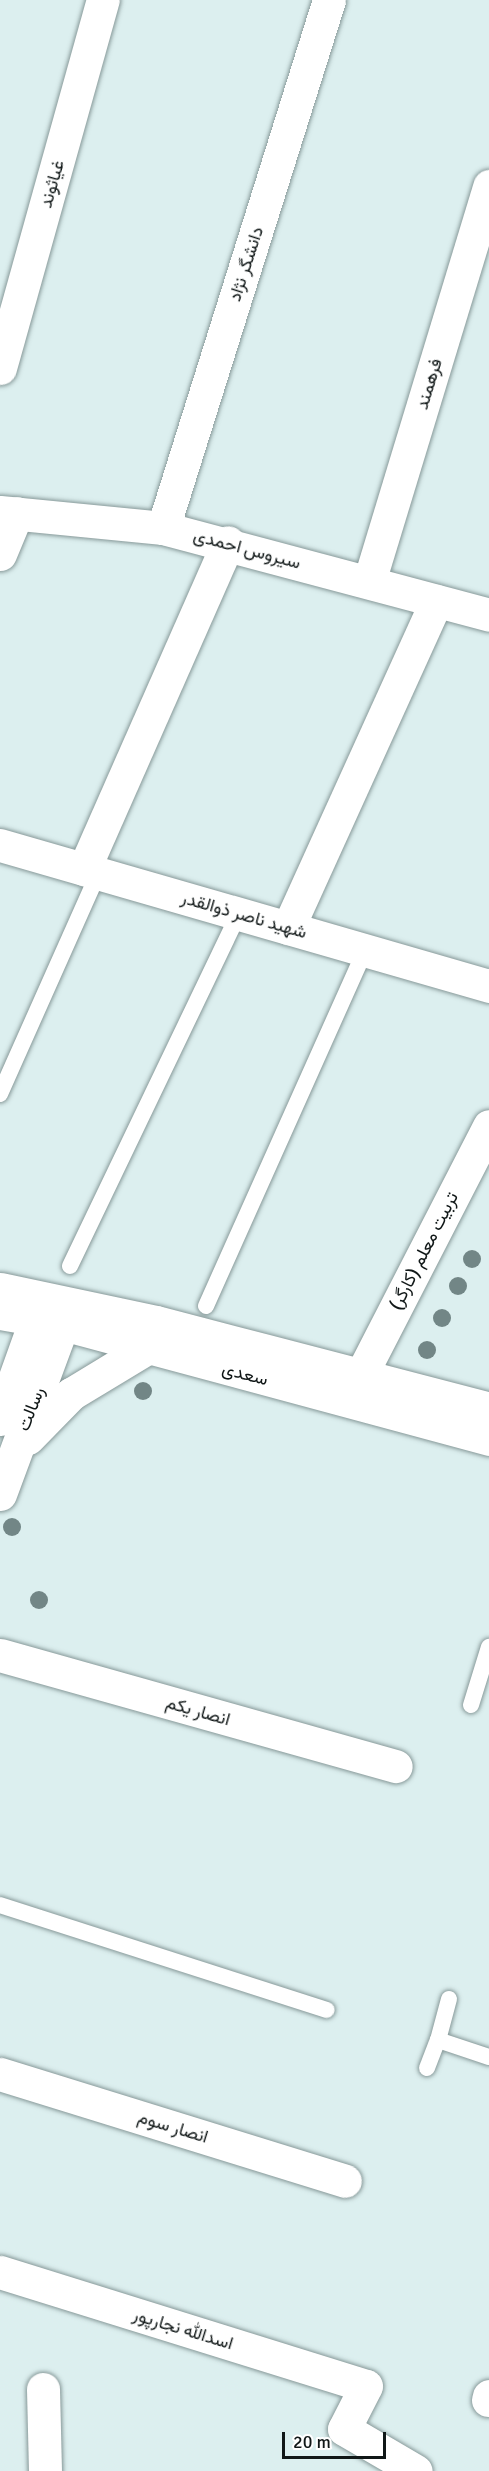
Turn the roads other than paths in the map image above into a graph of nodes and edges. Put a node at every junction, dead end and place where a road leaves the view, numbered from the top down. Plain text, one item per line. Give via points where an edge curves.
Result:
1 (103, 0) edge
2 (329, 0) edge
3 (489, 186) edge
4 (0, 368) edge
5 (8, 513) edge
6 (163, 528) junction
7 (228, 542) junction
8 (0, 554) edge
9 (369, 582) junction
10 (436, 601) junction
11 (489, 615) edge
12 (0, 845) edge
13 (91, 872) junction
14 (239, 914) junction
15 (288, 928) junction
16 (365, 950) junction
17 (489, 986) edge
18 (0, 1094) edge
19 (489, 1126) edge
20 (70, 1266) dead end
21 (0, 1289) edge
22 (206, 1306) dead end
23 (53, 1311) junction
24 (0, 1313) edge
25 (147, 1348) junction
26 (360, 1377) junction
27 (489, 1409) edge
28 (0, 1419) edge
29 (489, 1439) edge
30 (15, 1453) junction
31 (0, 1494) edge
32 (489, 1647) edge
33 (0, 1655) edge
34 (471, 1705) dead end
35 (396, 1766) dead end
36 (0, 1905) edge
37 (449, 1999) dead end
38 (327, 2010) dead end
39 (438, 2040) junction
40 (489, 2057) edge
41 (427, 2068) dead end
42 (0, 2074) edge
43 (345, 2181) dead end
44 (0, 2272) edge
45 (43, 2389) dead end
46 (45, 2471) edge
47 (416, 2471) edge

1 - 4 street, غیاثوند
2 - 6 street, دانشگر نژاد
3 - 9 street, فرهمند
5 - 6 street, سیروس احمدی
5 - 8 street
6 - 7 street, سیروس احمدی
7 - 9 street, سیروس احمدی
7 - 13 street
9 - 10 street, سیروس احمدی
10 - 11 street, سیروس احمدی
10 - 15 street
12 - 13 street, شهید ناصر ذوالقدر
13 - 14 street, شهید ناصر ذوالقدر
13 - 18 lane
14 - 15 street, شهید ناصر ذوالقدر
14 - 20 lane
15 - 16 street, شهید ناصر ذوالقدر
16 - 17 street, شهید ناصر ذوالقدر
16 - 22 lane
19 - 26 street, تربیت معلم (کارگر)
21 - 23 street, سعدی
23 - 24 street, سعدی
23 - 25 street, سعدی
23 - 26 street, سعدی
23 - 28 street, رسالت
23 - 30 street, رسالت
25 - 29 street, سعدی
25 - 30 street via 71,1394
26 - 27 street, سعدی
30 - 31 street, رسالت
32 - 34 lane
33 - 35 street, انصار یکم
36 - 38 lane
37 - 39 lane
39 - 40 lane
39 - 41 lane
42 - 43 street, انصار سوم
44 - 47 street, اسدالله نجارپور via 366,2386 344,2429
45 - 46 street

